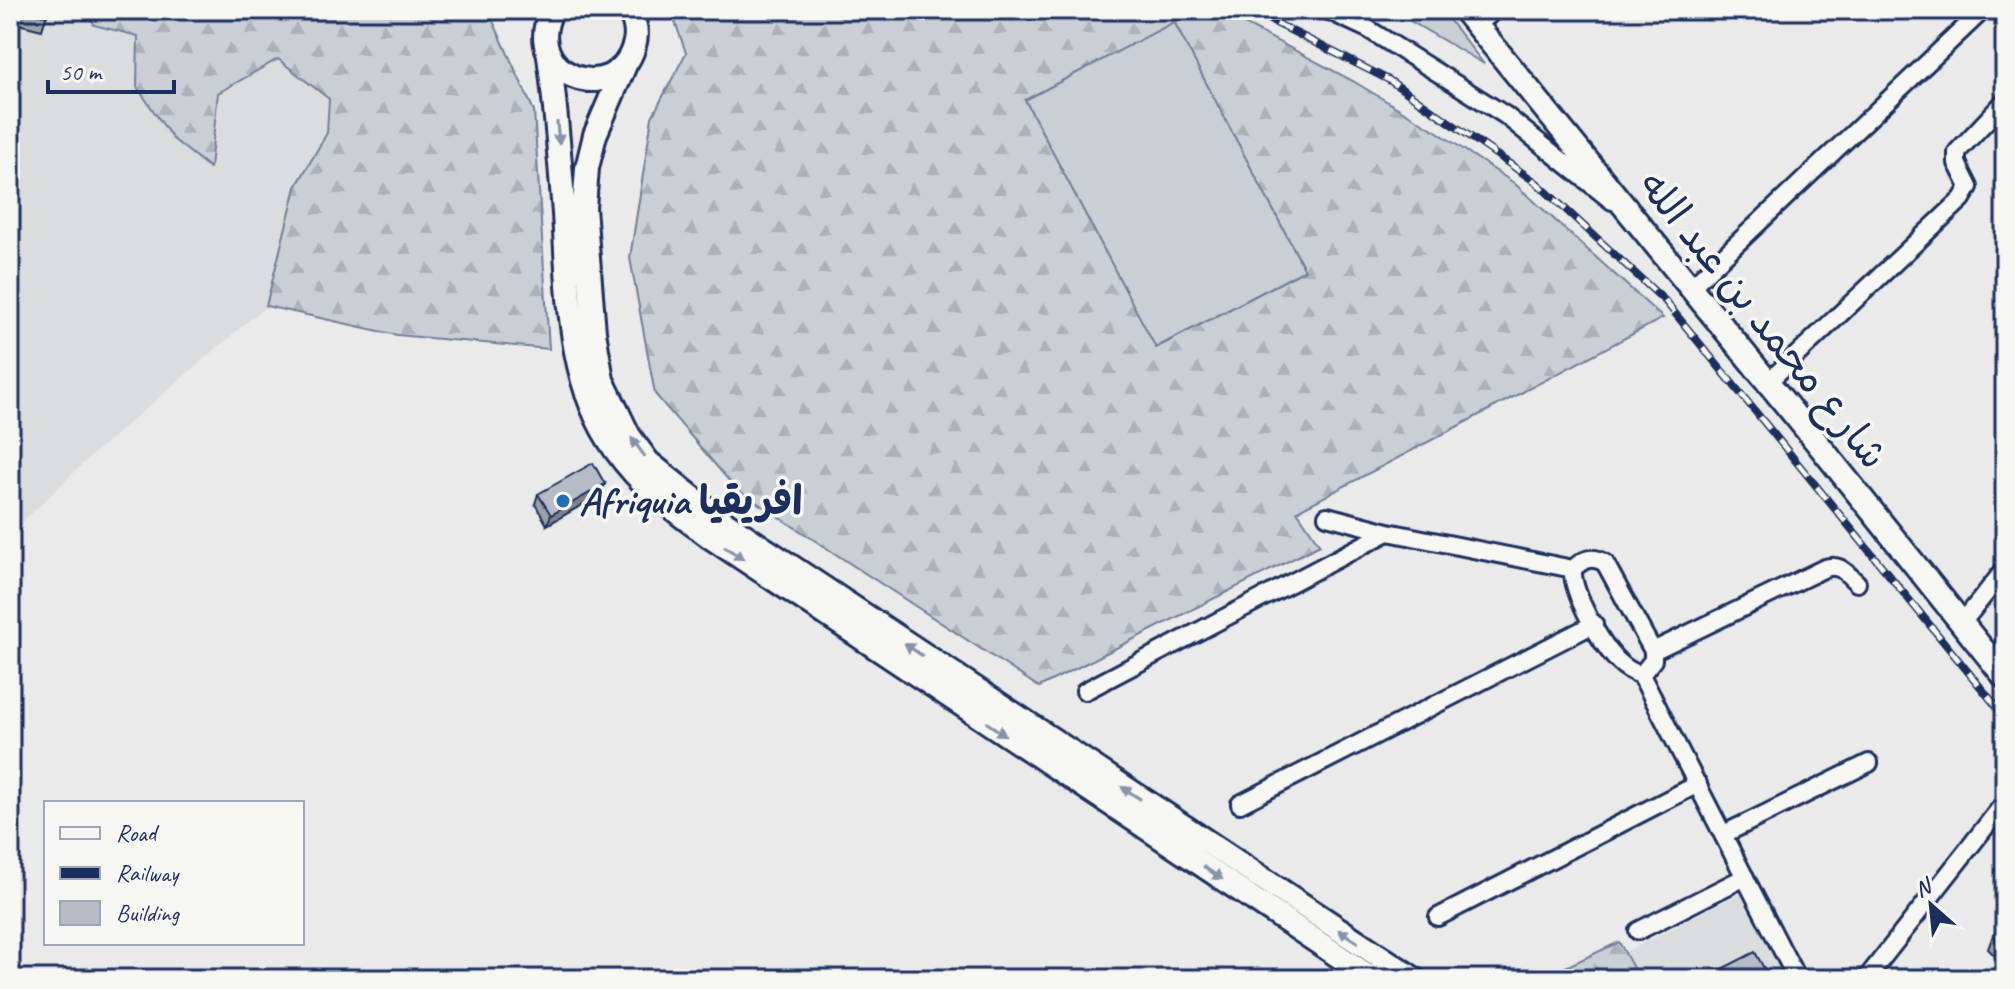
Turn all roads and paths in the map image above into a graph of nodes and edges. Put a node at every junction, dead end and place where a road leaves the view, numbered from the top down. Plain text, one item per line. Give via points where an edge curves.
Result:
1 (552, 10) edge
2 (629, 10) edge
3 (1327, 10) edge
4 (1495, 10) edge
5 (1983, 10) edge
6 (1470, 18) edge
7 (549, 56) junction
8 (625, 65) junction
9 (2005, 101) edge
10 (1635, 219) junction
11 (1690, 288) junction
12 (1768, 382) junction
13 (1327, 516) dead end
14 (1388, 532) junction
15 (1573, 569) junction
16 (2005, 569) edge
17 (1857, 583) dead end
18 (1962, 623) junction
19 (1594, 624) junction
20 (1653, 651) junction
21 (2004, 672) edge
22 (1641, 675) junction
23 (1085, 691) dead end
24 (1869, 763) dead end
25 (1698, 784) junction
26 (2005, 802) edge
27 (1240, 804) dead end
28 (1724, 834) junction
29 (1745, 877) junction
30 (1438, 917) dead end
31 (1638, 931) dead end
32 (1373, 979) edge
33 (1414, 979) edge
34 (1797, 979) edge
35 (1866, 979) edge

1 - 7 street via 545,26
2 - 8 street via 636,41
3 - 10 street via 1368,29 1505,115
4 - 6 street
5 - 11 street
6 - 10 street, شارع محمد بن عبد الله
7 - 8 street via 570,76 584,80 599,80
7 -> 32 street via 572,332 581,376 613,447 636,476 709,536
33 -> 8 street via 718,518 648,462 602,380 584,208 595,135
9 - 12 street via 1957,152 1969,187 1962,199
10 - 11 street, شارع محمد بن عبد الله
11 - 12 street, شارع محمد بن عبد الله
12 - 18 street, شارع محمد بن عبد الله
13 - 14 street
14 - 15 street
14 - 23 street
15 - 19 street via 1572,580
15 - 20 street via 1587,558 1605,563
16 - 18 street
17 - 20 street via 1841,568 1825,568
18 - 21 street, شارع محمد بن عبد الله
19 - 22 street via 1615,658
19 - 27 street
20 - 22 street via 1653,660
22 - 25 street
24 - 28 street
25 - 28 street
25 - 30 street
26 - 35 street
28 - 29 street
29 - 31 street
29 - 34 street

